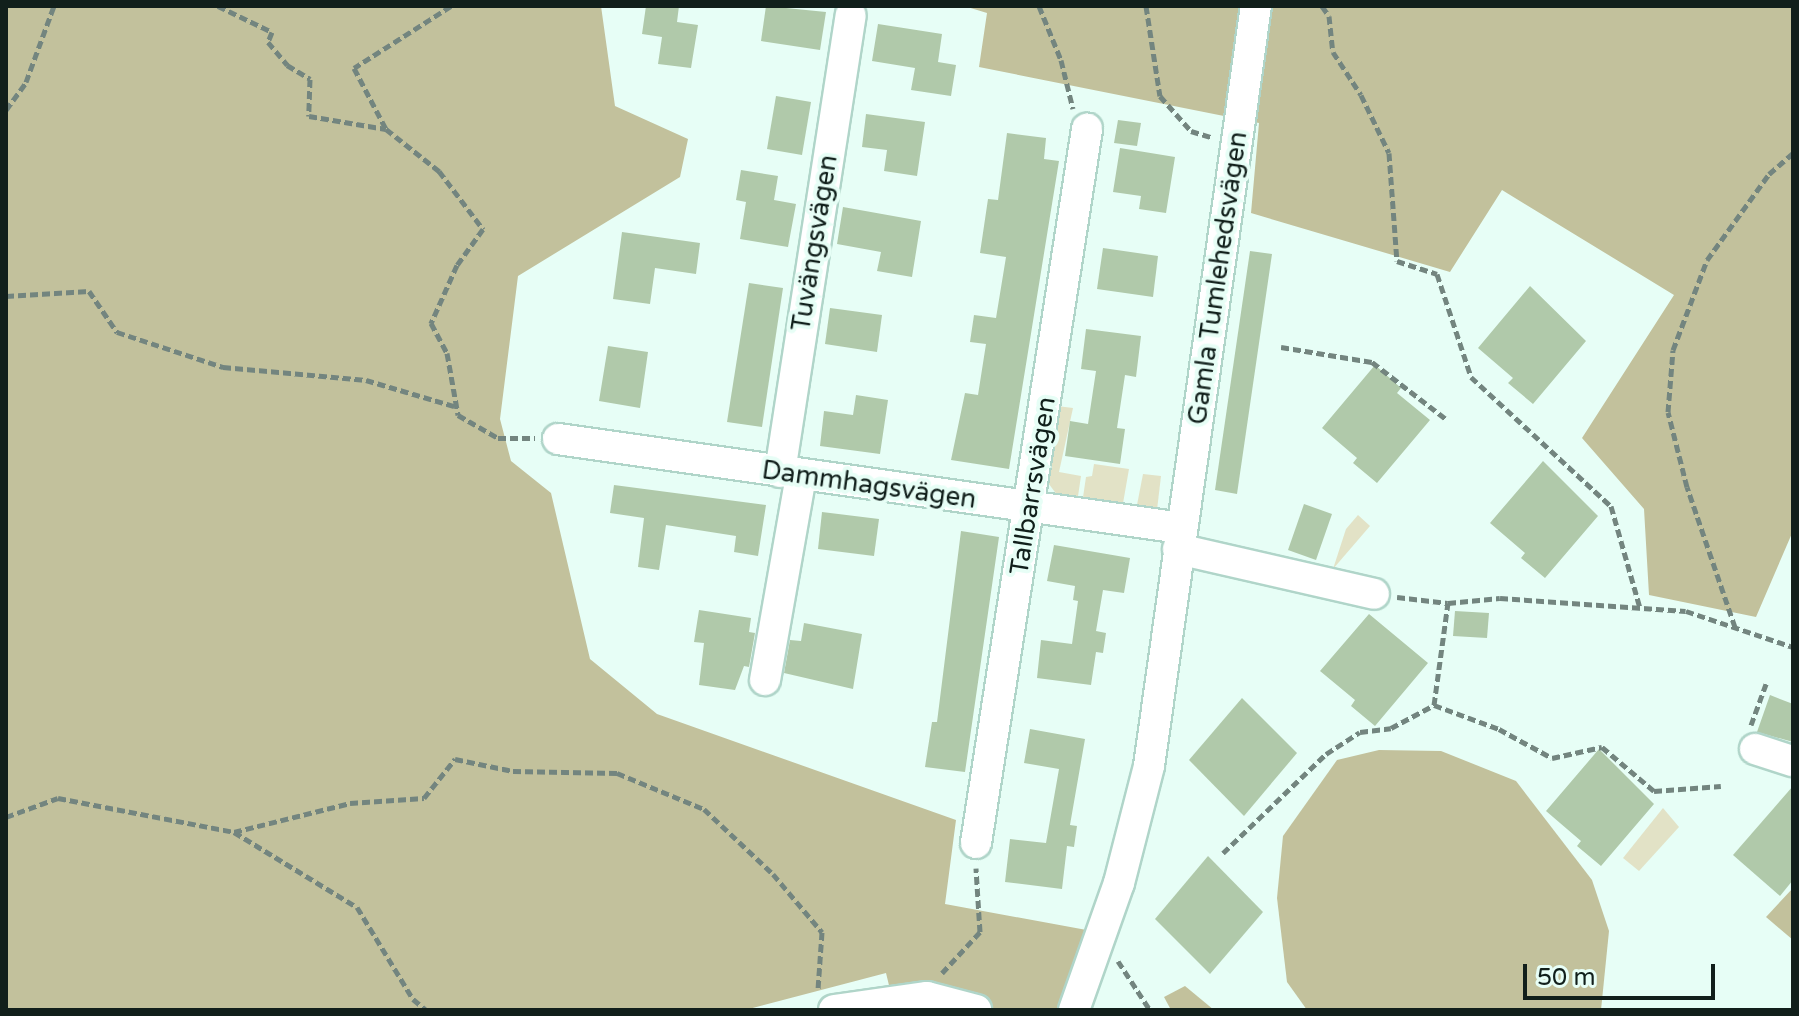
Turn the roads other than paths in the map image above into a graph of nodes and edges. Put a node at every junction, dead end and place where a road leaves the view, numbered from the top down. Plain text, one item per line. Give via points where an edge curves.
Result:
1 (1256, 6) edge
2 (851, 15) dead end
3 (1087, 129) road end
4 (558, 439) road end
5 (790, 474) junction
6 (1030, 508) junction
7 (1179, 539) junction
8 (1374, 594) road end
9 (765, 680) dead end
10 (1755, 749) road end
11 (1793, 761) edge
12 (976, 843) road end
13 (826, 1002) edge
14 (976, 1010) edge
15 (1074, 1010) edge

1 - 7 street, Gamla Tumlehedsvägen
2 - 5 street, Tuvängsvägen
3 - 6 street, Tallbarrsvägen
4 - 5 street, Dammhagsvägen
5 - 6 street, Dammhagsvägen
5 - 9 street, Tuvängsvägen
6 - 7 street, Dammhagsvägen
6 - 12 street, Tallbarrsvägen
7 - 8 street
7 - 15 street, Gamla Tumlehedsvägen via 1149,766 1097,950
10 - 11 street
13 - 14 street via 927,997

